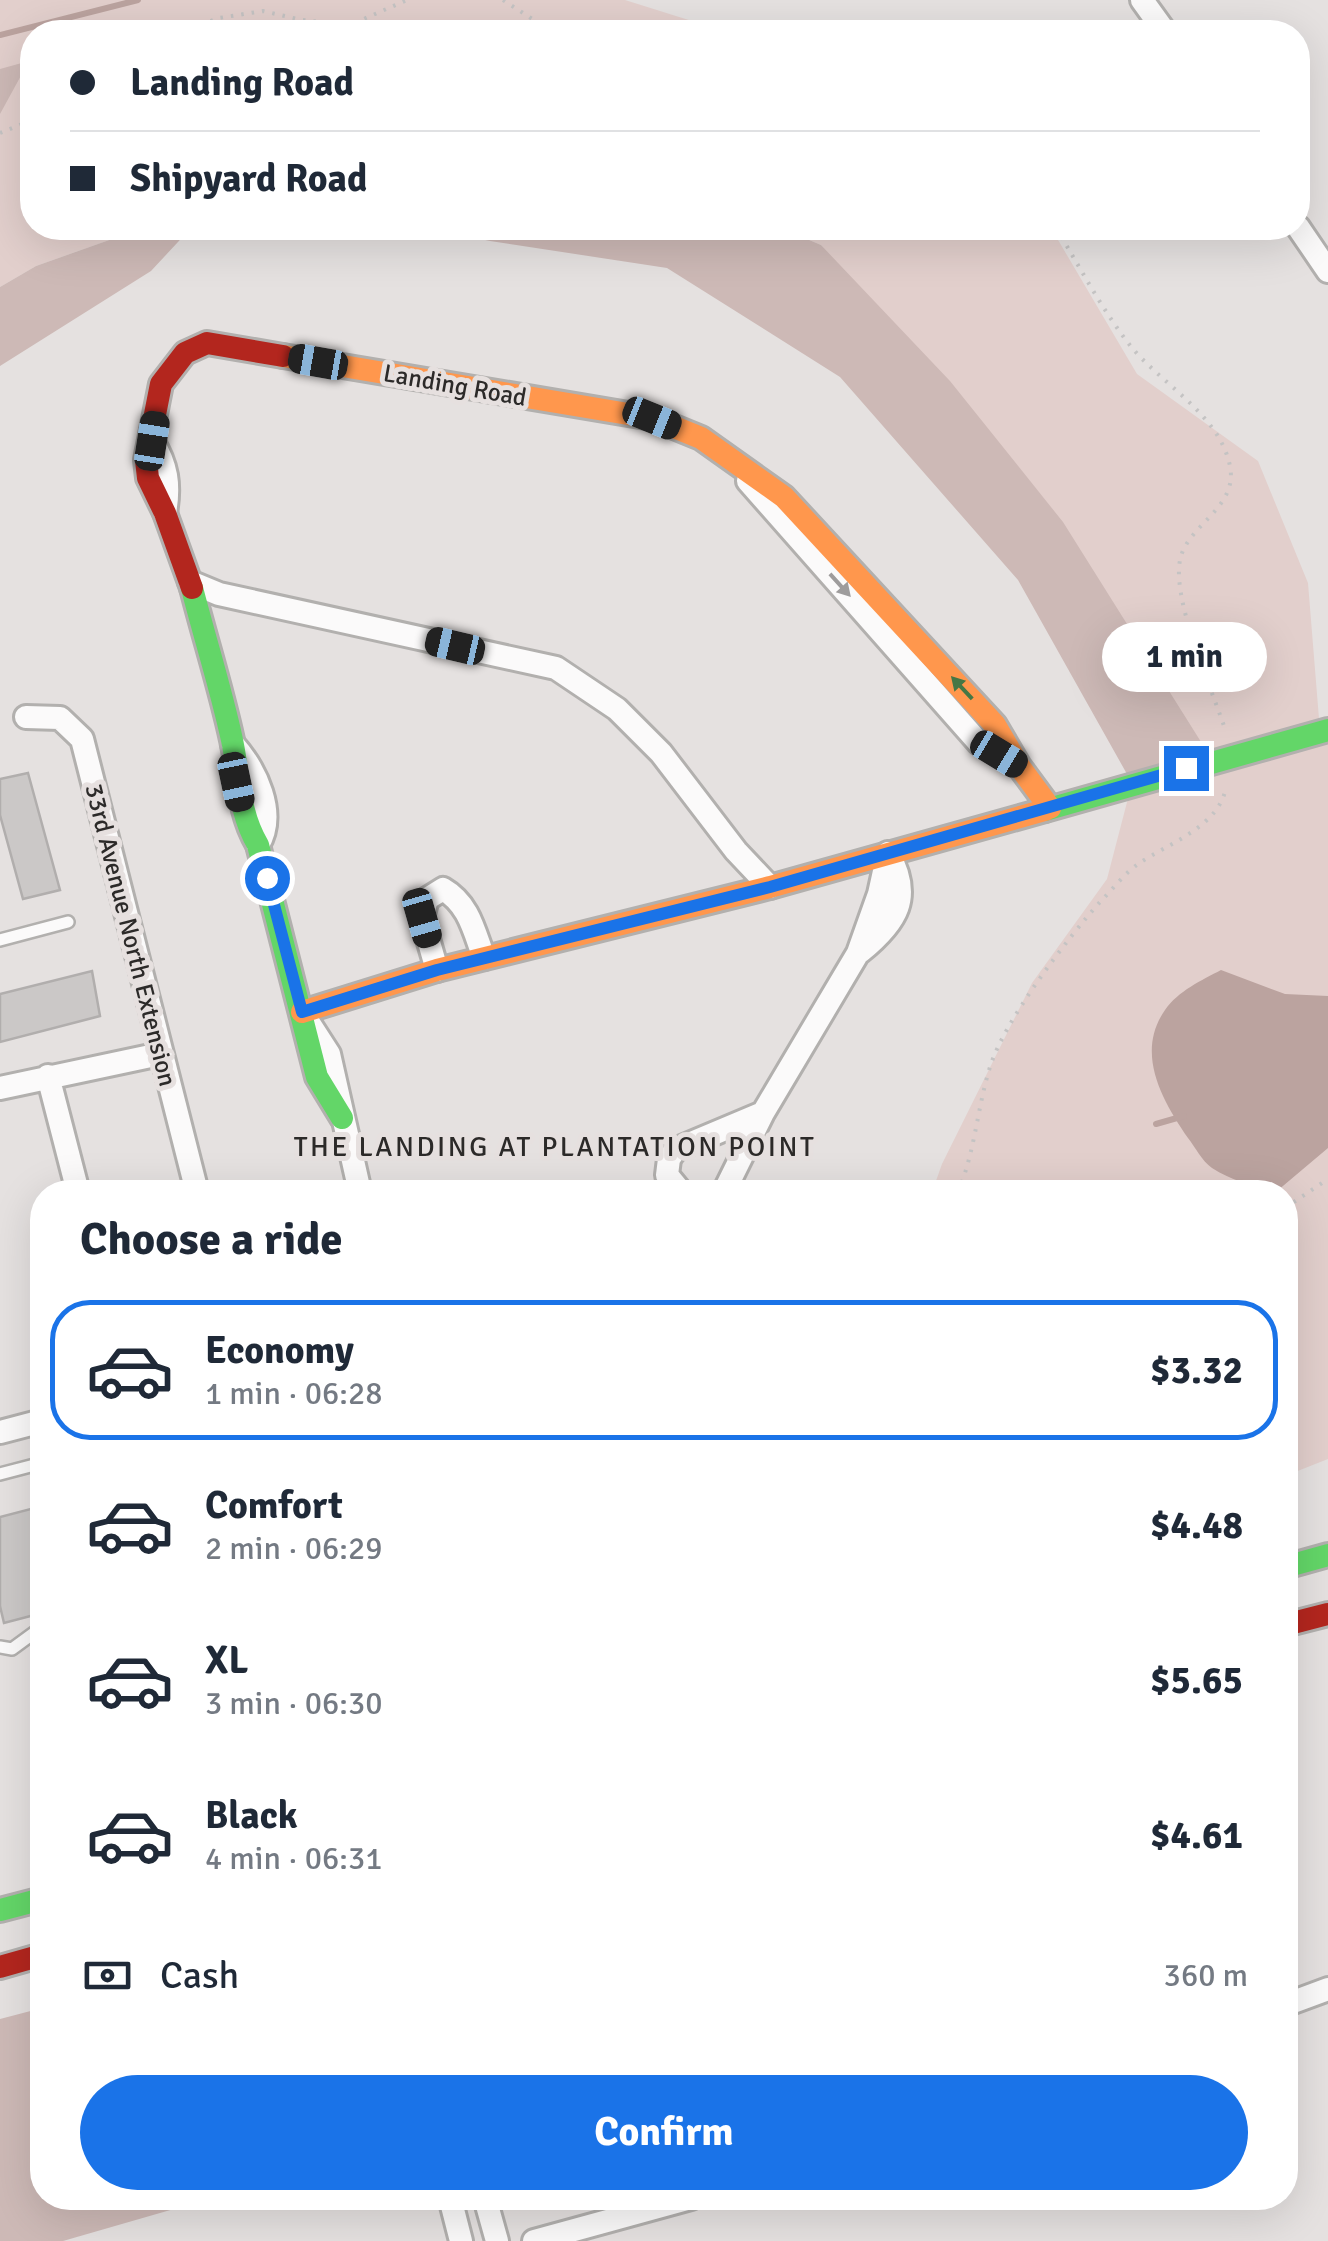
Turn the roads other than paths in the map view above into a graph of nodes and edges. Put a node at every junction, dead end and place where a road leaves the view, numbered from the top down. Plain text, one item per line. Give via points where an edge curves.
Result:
1 (1307, 240) edge
2 (1328, 271) edge
3 (190, 582) junction
4 (26, 717) dead end
5 (1328, 730) edge
6 (1050, 808) junction
7 (888, 853) junction
8 (770, 887) junction
9 (68, 922) dead end
10 (0, 940) edge
11 (484, 958) junction
12 (437, 970) junction
13 (302, 1012) junction
14 (160, 1054) junction
15 (48, 1076) junction
16 (0, 1088) edge
17 (763, 1113) junction
18 (342, 1118) joint
19 (75, 1180) edge
20 (194, 1180) edge
21 (357, 1180) edge
22 (671, 1180) edge
23 (730, 1180) edge
24 (30, 1425) edge
25 (0, 1432) edge
26 (30, 1466) edge
27 (0, 1474) edge
28 (1328, 1555) edge
29 (1298, 1563) edge
30 (1328, 1614) edge
31 (1298, 1622) edge
32 (30, 1636) edge
33 (0, 1647) edge
34 (30, 1901) edge
35 (0, 1910) edge
36 (30, 1959) edge
37 (0, 1967) edge
38 (1328, 1989) edge
39 (1298, 2000) edge
40 (453, 2210) edge
41 (488, 2210) edge
42 (647, 2210) edge
43 (461, 2241) edge
44 (497, 2241) edge
45 (534, 2241) edge

1 - 2 street
3 - 6 main road, Landing Road via 146,460 161,384 185,352 207,343 652,418 702,438 784,497 896,632 995,724
3 - 8 street via 556,668 617,709 661,752
3 - 13 main road, Landing Road via 233,744 246,825 258,845
4 - 14 street, 33rd Avenue North Extension via 60,718 82,739
5 - 6 main road
6 - 7 main road
7 - 8 main road
7 - 17 street via 858,953
8 - 11 main road
9 - 10 lane
11 - 12 main road
11 - 12 street via 468,912 443,889 427,899 422,918
12 - 13 main road
13 - 18 main road, Landing Road via 317,1077
14 - 15 street
14 - 20 street, 33rd Avenue North Extension
15 - 16 street
15 - 19 street
17 - 22 street via 675,1150
17 - 23 street
18 - 21 street, Landing Road
24 - 25 street
26 - 27 lane
28 - 29 main road
30 - 31 main road
32 - 33 lane via 12,1649
34 - 35 main road
36 - 37 main road
38 - 39 street
40 - 43 street
41 - 44 street
42 - 45 street

